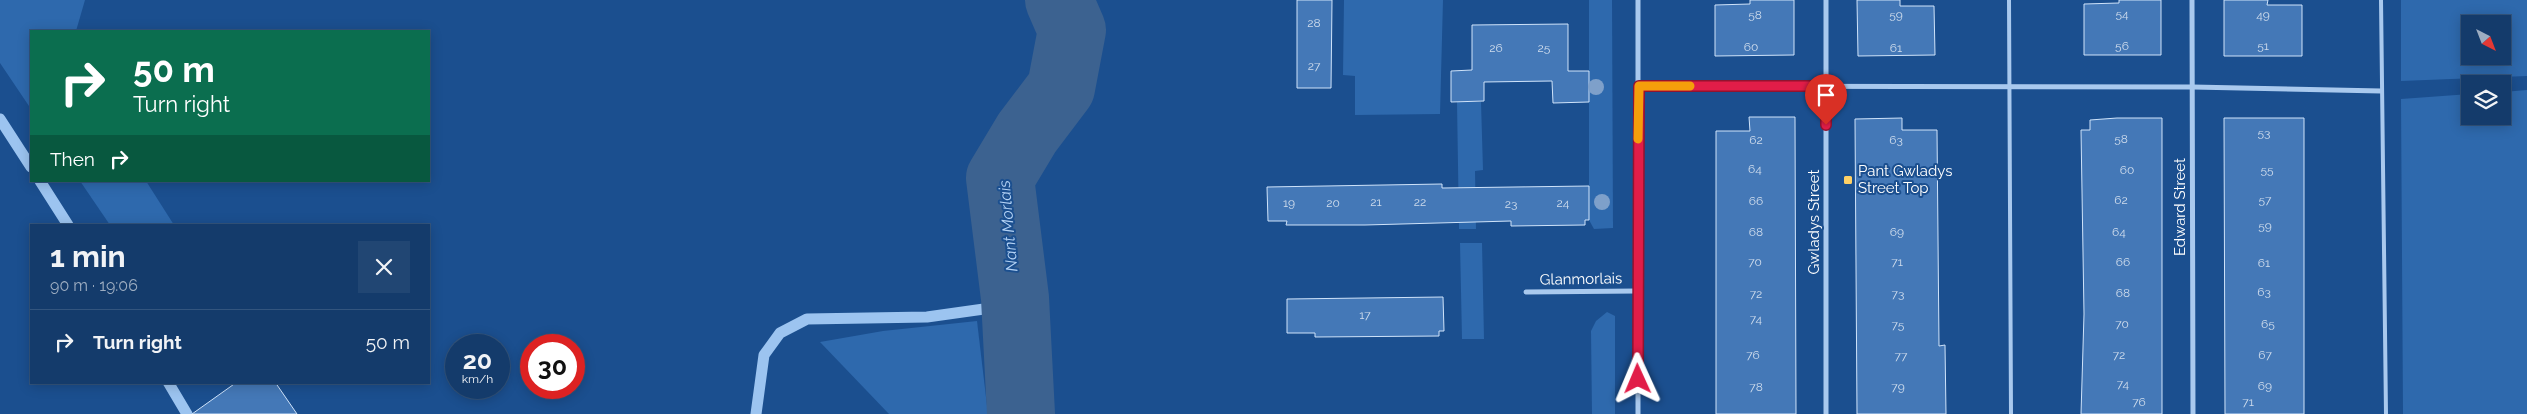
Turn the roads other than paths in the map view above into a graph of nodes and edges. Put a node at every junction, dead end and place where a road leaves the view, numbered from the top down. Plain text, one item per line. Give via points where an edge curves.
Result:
1 (1638, 0) edge
2 (1826, 0) edge
3 (2008, 0) edge
4 (2192, 0) edge
5 (2381, 0) edge
6 (1639, 86) junction
7 (1826, 86) junction
8 (2008, 86) junction
9 (2193, 87) junction
10 (2381, 91) junction
11 (1637, 291) junction
12 (1526, 292) dead end
13 (1638, 414) edge
14 (1826, 414) edge
15 (2011, 414) edge
16 (2193, 414) edge
17 (2386, 414) edge

1 - 6 street, Glanmorlais
2 - 7 street, Gwladys Street
3 - 8 lane
4 - 9 street, Edward Street
5 - 10 lane
6 - 7 street
6 - 11 street, Glanmorlais
7 - 8 street
7 - 14 street, Gwladys Street
8 - 9 street
8 - 15 lane
9 - 10 street
9 - 16 street, Edward Street
10 - 17 lane
11 - 12 street, Glanmorlais
11 - 13 street, Glanmorlais

